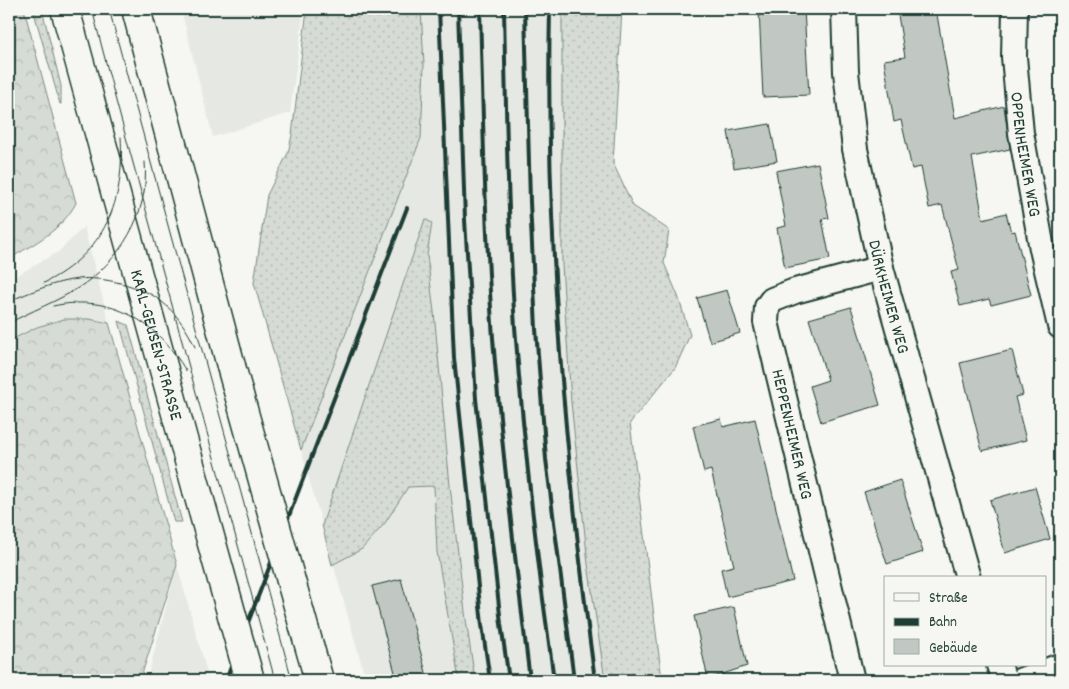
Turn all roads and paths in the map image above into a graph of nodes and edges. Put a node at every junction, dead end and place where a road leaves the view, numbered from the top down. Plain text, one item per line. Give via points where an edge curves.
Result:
1 (65, 9) edge
2 (136, 9) edge
3 (844, 9) edge
4 (1015, 9) edge
5 (881, 268) junction
6 (1060, 326) edge
7 (967, 576) edge
8 (999, 666) edge
9 (1060, 666) edge
10 (250, 680) edge
11 (319, 680) edge
12 (852, 680) edge
13 (1004, 680) edge
14 (1022, 680) edge

1 - 10 main road, KARL-GEUSEN-STRASSE, bridge
2 - 11 main road, bridge
3 - 5 street, DÜRKHEIMER WEG via 846,72 855,149
4 - 6 street, OPPENHEIMER WEG via 1014,57 1021,133 1042,250
5 - 7 street, DÜRKHEIMER WEG
5 - 12 street, HEPPENHEIMER WEG via 795,290 772,300 767,307 766,322
8 - 13 street
9 - 14 street

